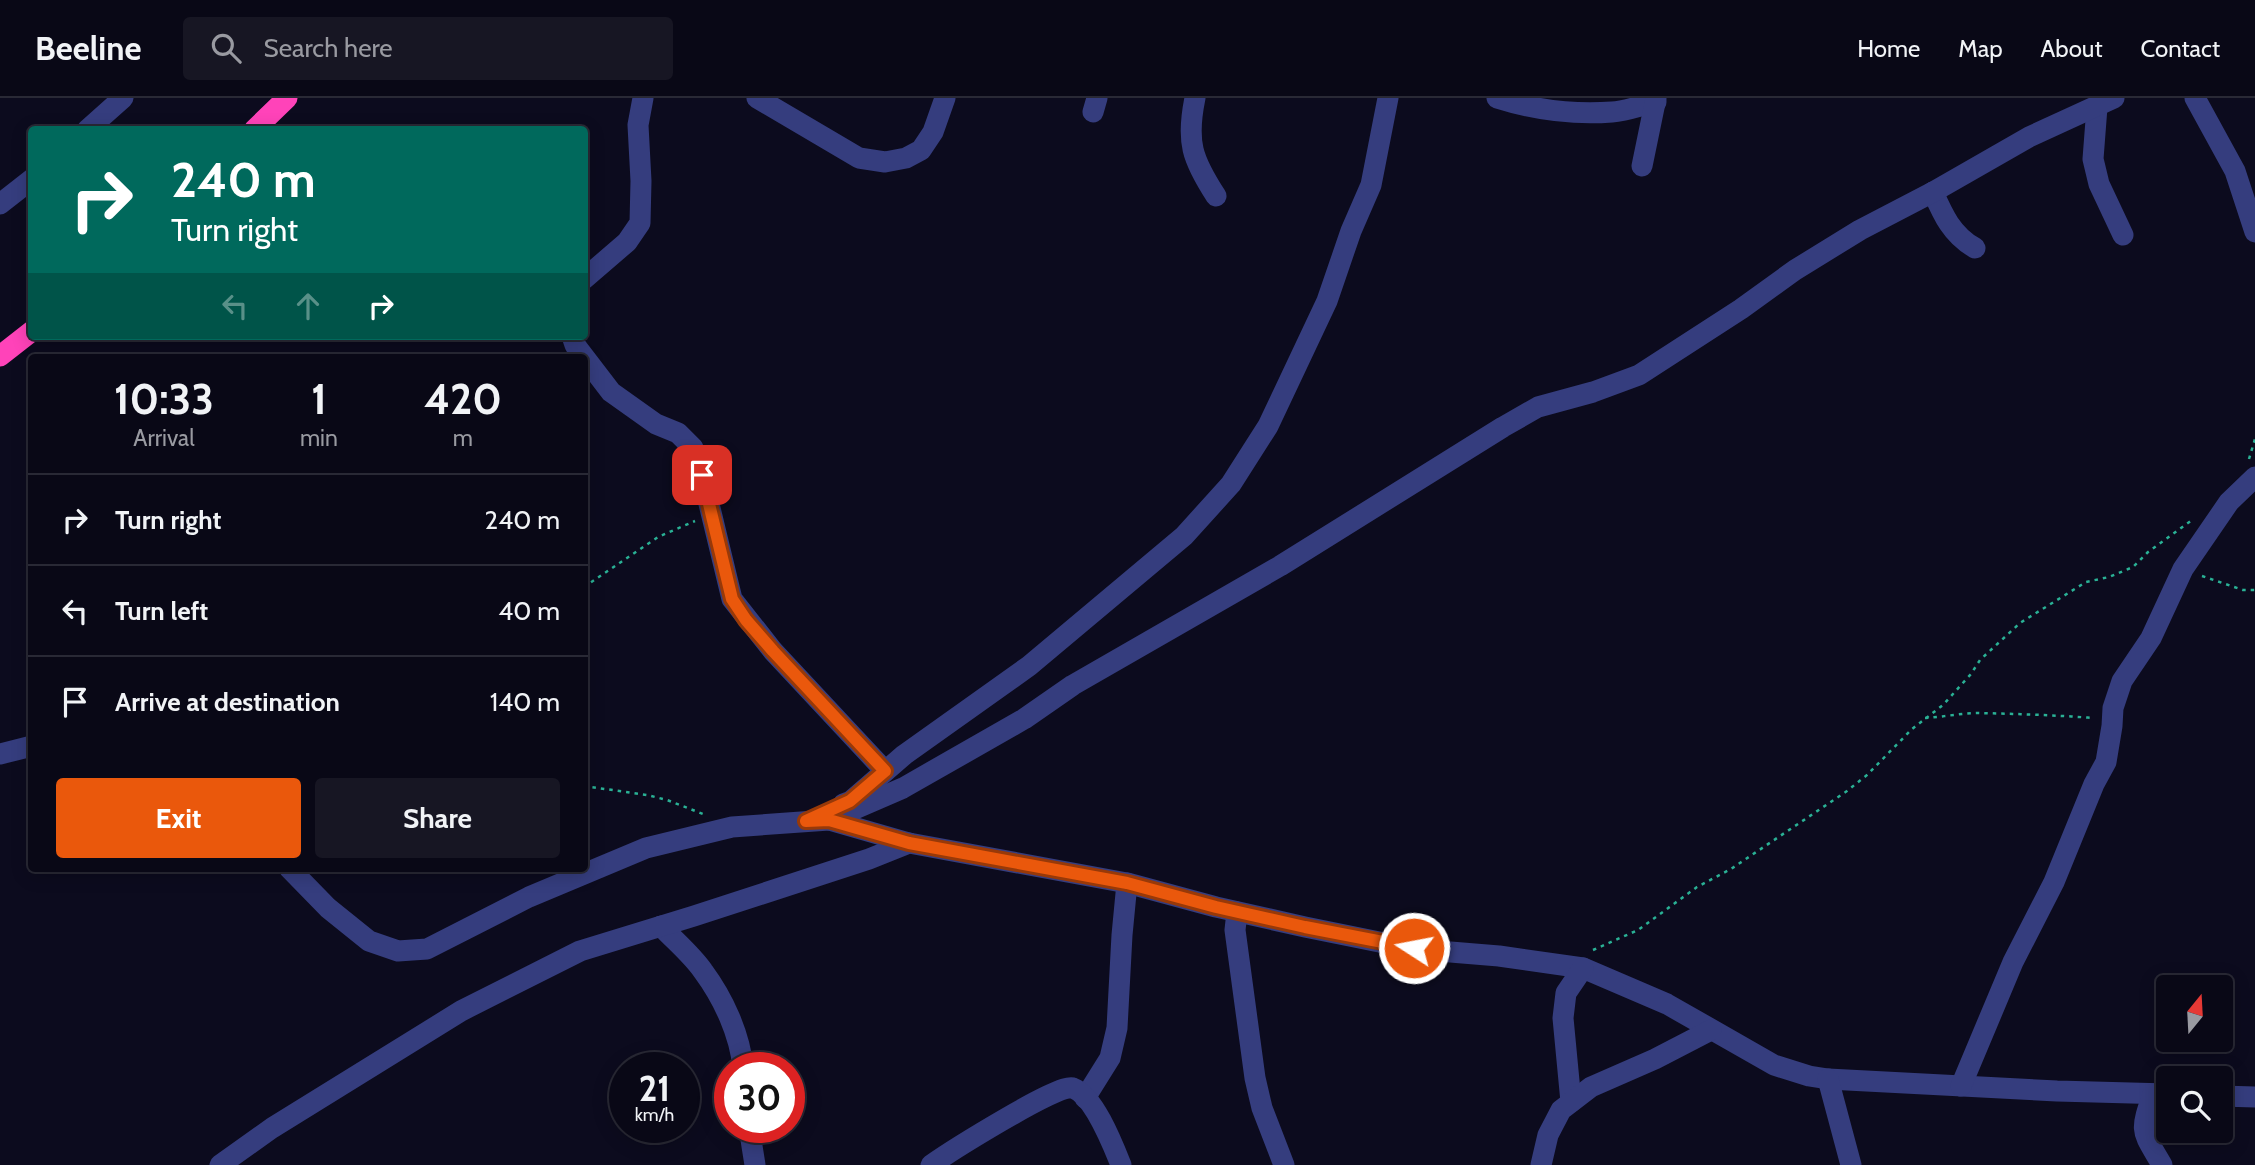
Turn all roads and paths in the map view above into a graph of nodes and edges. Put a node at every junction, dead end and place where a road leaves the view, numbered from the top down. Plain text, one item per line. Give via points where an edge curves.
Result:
1 (123, 98) edge
2 (287, 98) edge
3 (643, 98) edge
4 (757, 98) edge
5 (945, 98) edge
6 (1195, 98) edge
7 (1388, 98) edge
8 (1497, 98) edge
9 (2195, 98) edge
10 (1656, 100) edge
11 (2106, 102) edge
12 (92, 126) edge
13 (258, 126) edge
14 (1642, 166) dead end
15 (28, 182) edge
16 (1933, 192) junction
17 (1216, 196) dead end
18 (0, 204) edge
19 (2255, 232) edge
20 (2123, 235) dead end
21 (1975, 248) dead end
22 (588, 276) edge
23 (28, 334) edge
24 (0, 356) edge
25 (588, 362) edge
26 (2255, 439) edge
27 (2251, 470) edge
28 (2201, 513) dead end
29 (711, 514) junction
30 (2183, 569) junction
31 (588, 584) edge
32 (2255, 590) edge
33 (1925, 718) junction
34 (2113, 719) junction
35 (28, 747) edge
36 (0, 754) edge
37 (885, 771) junction
38 (588, 787) edge
39 (829, 820) junction
40 (806, 821) junction
41 (732, 827) junction
42 (909, 843) junction
43 (293, 872) edge
44 (1127, 883) junction
45 (1237, 912) junction
46 (661, 926) junction
47 (1577, 967) junction
48 (1711, 1030) junction
49 (741, 1052) edge
50 (1828, 1079) junction
51 (1961, 1086) junction
52 (2156, 1094) edge
53 (2233, 1096) edge
54 (2255, 1097) edge
55 (1085, 1098) junction
56 (2156, 1101) edge
57 (1571, 1102) junction
58 (752, 1143) edge
59 (939, 1160) edge
60 (220, 1165) edge
61 (755, 1165) edge
62 (968, 1165) edge
63 (1121, 1165) edge
64 (1284, 1165) edge
65 (1541, 1165) edge
66 (1851, 1165) edge
67 (2162, 1165) edge

1 - 12 street
2 - 13 highway
3 - 22 street via 638,125 640,223 627,242
4 - 5 street via 859,158 885,162 921,150
6 - 17 street via 1191,149
7 - 37 street via 1370,185 1327,301 1268,426 1231,484 1184,536 1029,666
8 - 10 street via 1570,112 1614,112
9 - 19 street via 2235,171
10 - 14 street
11 - 16 street via 2029,136
11 - 20 street via 2093,159 2099,184
15 - 18 street
16 - 21 street via 1953,230
16 - 39 street via 1795,270 1639,375 1538,407 1280,566 1073,685 1024,719 903,788
23 - 24 highway
25 - 29 street via 611,392 656,425 678,433 693,448
26 - 27 path
27 - 30 street
28 - 33 path via 2133,567 2086,582 2020,623 1985,654 1957,691
29 - 31 path via 658,537
29 - 37 street via 732,599 746,620
30 - 32 path
30 - 34 street via 2151,638 2122,681
33 - 34 path via 2019,713
33 - 47 path via 1847,791 1638,930 1595,949
34 - 51 street via 2106,762
35 - 36 street
37 - 40 street via 850,801
38 - 41 path via 667,800
39 - 40 street
39 - 42 street
40 - 41 street
41 - 43 street via 646,848 529,897 427,949 398,951 369,941
42 - 44 street
42 - 46 street
44 - 45 street
44 - 55 street via 1118,1028 1110,1058
45 - 47 street via 1414,948
45 - 64 street via 1255,1078
46 - 49 street via 702,969 729,1014
46 - 60 street via 580,951 461,1011
47 - 48 street via 1667,1004
47 - 57 street via 1566,993 1563,1018
48 - 50 street via 1774,1065
48 - 57 street via 1591,1087
50 - 51 street
50 - 66 street
51 - 52 street
53 - 54 street
55 - 59 street via 1065,1087
55 - 63 street via 1110,1136
56 - 67 street via 2144,1123 2144,1133
57 - 65 street via 1560,1110 1548,1135
58 - 61 street
59 - 62 street

